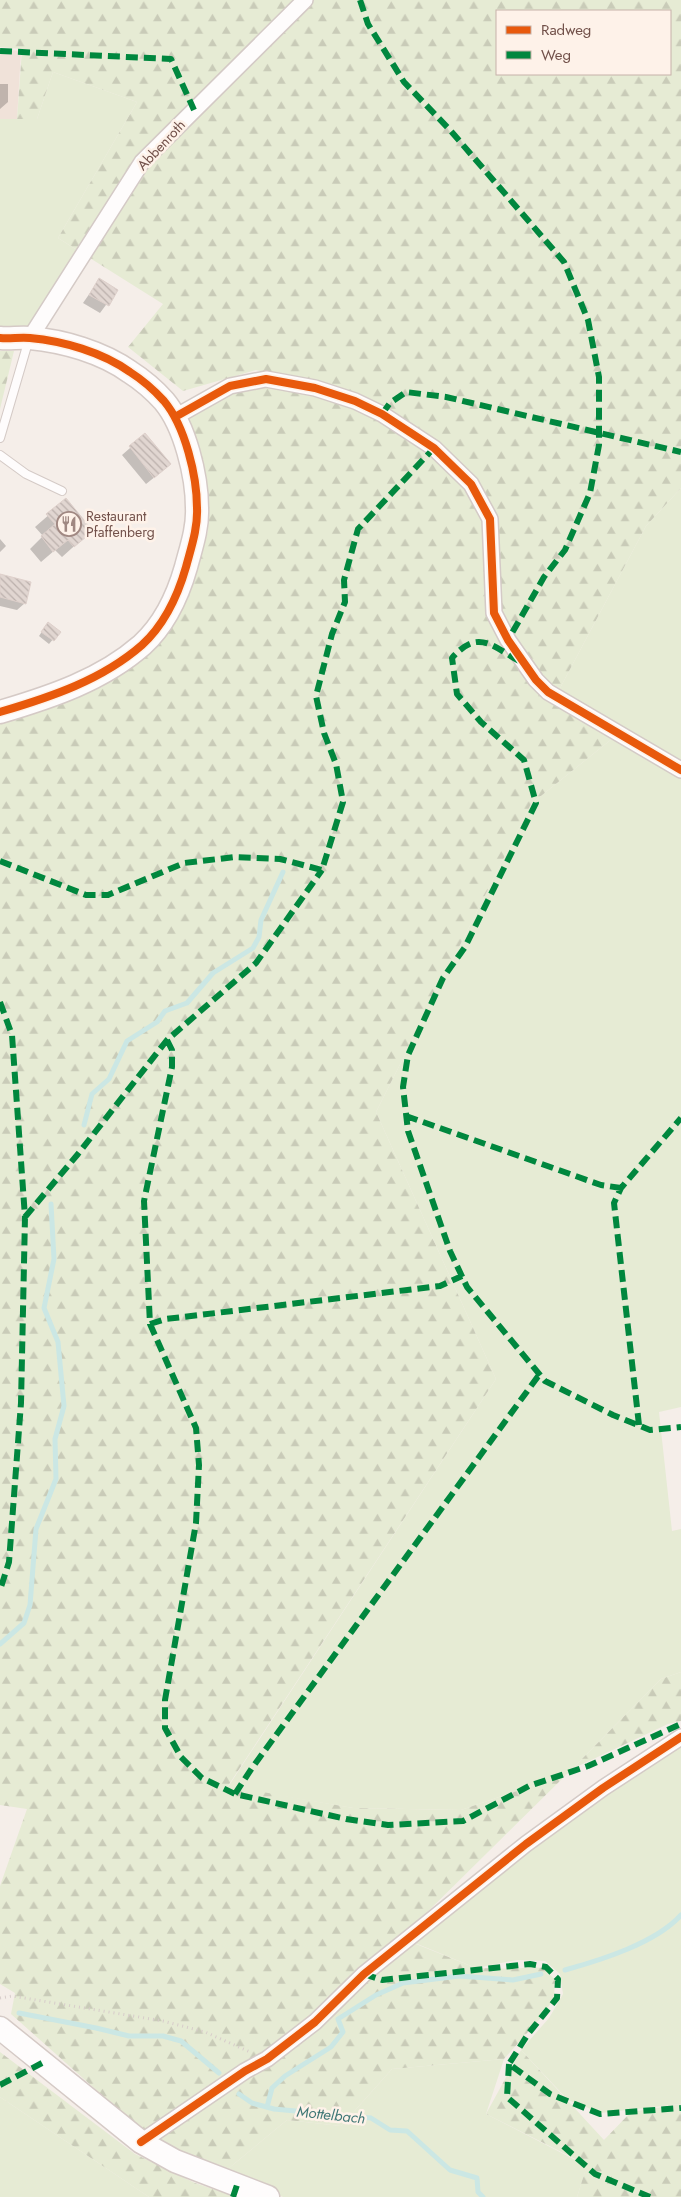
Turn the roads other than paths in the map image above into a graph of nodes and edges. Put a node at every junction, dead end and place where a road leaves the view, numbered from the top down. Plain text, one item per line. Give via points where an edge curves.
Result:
1 (305, 0) edge
2 (0, 338) edge
3 (30, 338) junction
4 (175, 417) junction
5 (0, 438) edge
6 (0, 454) edge
7 (62, 491) dead end
8 (0, 712) edge
9 (681, 770) edge
10 (681, 1737) edge
11 (0, 2028) edge
12 (141, 2142) junction
13 (268, 2197) edge

1 - 3 street, Abbenroth via 142,162
2 - 3 main road
3 - 4 main road via 85,350 129,371 164,401
3 - 5 lane
4 - 8 main road via 192,463 198,508 193,542 171,608 144,644 111,669 31,703
4 - 9 street via 230,386 266,379 315,388 355,401 382,414 434,448 471,484 490,519 494,614 536,680 548,692
6 - 7 lane via 26,474
10 - 12 street via 526,1844 364,1974 314,2022 267,2059
11 - 12 main road
12 - 13 main road via 175,2161

